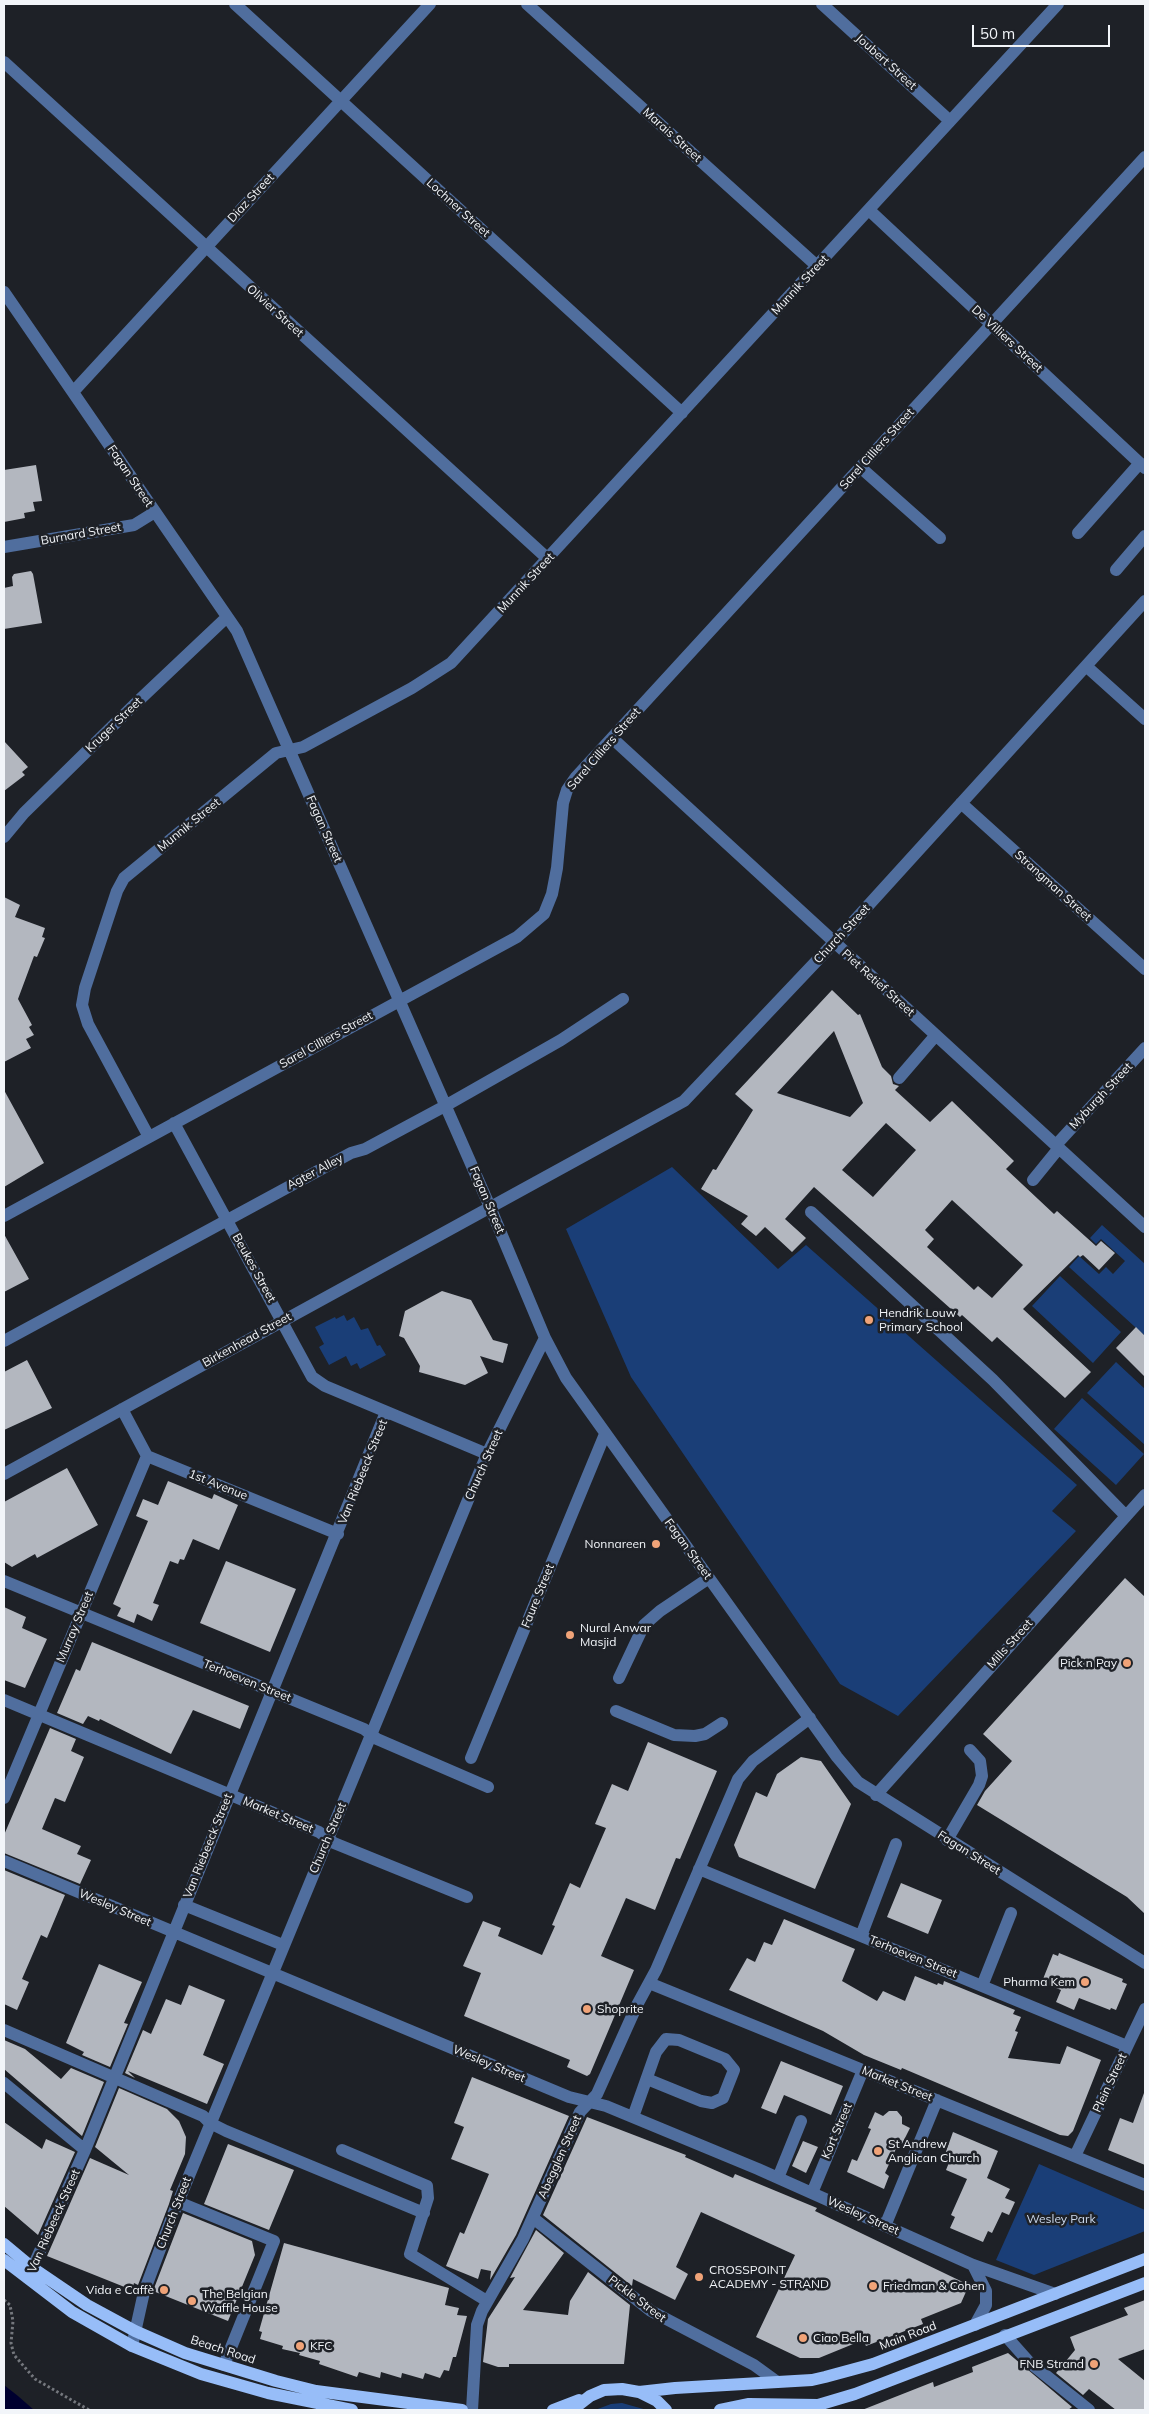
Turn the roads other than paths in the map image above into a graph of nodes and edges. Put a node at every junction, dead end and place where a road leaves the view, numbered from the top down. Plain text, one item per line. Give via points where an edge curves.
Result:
1 (235, 4) edge
2 (430, 4) edge
3 (528, 4) edge
4 (822, 4) edge
5 (1058, 4) edge
6 (4, 62) edge
7 (340, 101) junction
8 (950, 121) junction
9 (1145, 157) edge
10 (868, 210) junction
11 (206, 248) junction
12 (817, 266) junction
13 (4, 292) edge
14 (992, 324) junction
15 (73, 392) junction
16 (682, 413) junction
17 (1143, 466) edge
18 (860, 467) junction
19 (155, 512) junction
20 (1078, 533) dead end
21 (1145, 536) edge
22 (940, 538) dead end
23 (4, 547) edge
24 (548, 559) junction
25 (1116, 570) dead end
26 (1145, 601) edge
27 (227, 617) junction
28 (1086, 666) junction
29 (1145, 719) edge
30 (612, 738) junction
31 (289, 750) junction
32 (961, 803) junction
33 (4, 837) edge
34 (834, 942) junction
35 (1145, 969) edge
36 (623, 999) dead end
37 (399, 1000) junction
38 (936, 1035) junction
39 (1145, 1048) edge
40 (899, 1078) dead end
41 (445, 1106) junction
42 (174, 1123) junction
43 (149, 1137) junction
44 (1058, 1146) junction
45 (1033, 1180) dead end
46 (490, 1207) junction
47 (811, 1212) dead end
48 (4, 1216) edge
49 (227, 1220) junction
50 (1145, 1227) edge
51 (282, 1321) junction
52 (545, 1338) junction
53 (4, 1341) edge
54 (122, 1409) junction
55 (386, 1412) junction
56 (605, 1434) junction
57 (487, 1454) junction
58 (147, 1456) junction
59 (4, 1474) edge
60 (1145, 1495) edge
61 (1126, 1516) junction
62 (338, 1534) junction
63 (709, 1578) junction
64 (4, 1581) edge
65 (81, 1613) junction
66 (619, 1678) dead end
67 (272, 1691) junction
68 (4, 1700) edge
69 (616, 1711) dead end
70 (38, 1715) junction
71 (810, 1718) junction
72 (722, 1724) dead end
73 (370, 1734) junction
74 (970, 1750) dead end
75 (472, 1758) dead end
76 (488, 1787) dead end
77 (229, 1795) junction
78 (876, 1795) junction
79 (4, 1798) edge
80 (328, 1838) junction
81 (947, 1840) junction
82 (896, 1844) dead end
83 (4, 1862) edge
84 (699, 1869) junction
85 (467, 1897) dead end
86 (184, 1905) junction
87 (1011, 1913) dead end
88 (172, 1932) junction
89 (861, 1936) junction
90 (283, 1945) junction
91 (1145, 1963) edge
92 (272, 1974) junction
93 (649, 1983) junction
94 (982, 1986) junction
95 (1145, 2009) edge
96 (4, 2030) edge
97 (1127, 2046) junction
98 (863, 2070) junction
99 (114, 2077) junction
100 (647, 2079) junction
101 (4, 2083) edge
102 (936, 2100) junction
103 (589, 2102) junction
104 (633, 2117) junction
105 (801, 2121) dead end
106 (210, 2123) junction
107 (85, 2150) junction
108 (342, 2150) dead end
109 (1075, 2156) junction
110 (778, 2178) junction
111 (1145, 2185) edge
112 (812, 2193) junction
113 (178, 2202) junction
114 (424, 2213) junction
115 (533, 2218) junction
116 (886, 2226) junction
117 (4, 2244) edge
118 (1145, 2259) edge
119 (4, 2260) edge
120 (973, 2265) junction
121 (31, 2274) junction
122 (1145, 2283) edge
123 (1055, 2294) junction
124 (487, 2301) junction
125 (975, 2325) junction
126 (135, 2331) junction
127 (1005, 2335) junction
128 (132, 2346) junction
129 (224, 2365) junction
130 (776, 2381) junction
131 (639, 2392) junction
132 (590, 2396) junction
133 (775, 2408) edge
134 (807, 2408) edge
135 (352, 2410) edge
136 (462, 2410) edge
137 (472, 2410) edge
138 (554, 2410) edge
139 (572, 2410) edge
140 (666, 2410) edge
141 (720, 2410) edge
142 (1089, 2410) edge

1 - 7 street, Lochner Street
2 - 7 street, Diaz Street
3 - 12 street, Marais Street
4 - 8 street, Joubert Street
5 - 8 street, Munnik Street
6 - 11 street, Olivier Street
7 - 11 street, Diaz Street
7 - 16 street, Lochner Street
8 - 10 street, Munnik Street
9 - 14 street, Sarel Cilliers Street
10 - 12 street, Munnik Street
10 - 14 street, De Villiers Street
11 - 15 street, Diaz Street
11 - 24 street, Olivier Street
12 - 16 street, Munnik Street
13 - 15 street, Fagan Street
14 - 17 street, De Villiers Street
14 - 18 street, Sarel Cilliers Street
15 - 19 street, Fagan Street
16 - 24 street, Munnik Street
17 - 20 street
18 - 22 street
18 - 30 street, Sarel Cilliers Street
19 - 23 street, Burnard Street via 134,525
19 - 27 street, Fagan Street
21 - 25 street
24 - 31 street, Munnik Street via 451,663 412,688
26 - 28 street, Church Street
27 - 31 street, Fagan Street via 237,631
27 - 33 street, Kruger Street via 24,813
28 - 29 street
28 - 32 street, Church Street
30 - 34 street, Piet Retief Street
30 - 37 street, Sarel Cilliers Street via 566,790 557,868 544,914 517,936
31 - 37 street, Fagan Street
31 - 43 street, Munnik Street via 276,753 124,878 117,891 82,1005 88,1024
32 - 34 street, Church Street
32 - 35 street, Strangman Street
34 - 38 street, Piet Retief Street
34 - 46 street, Church Street via 684,1101
36 - 41 street, Agter Alley via 561,1040
37 - 41 street, Fagan Street
37 - 42 street, Sarel Cilliers Street
38 - 40 street
38 - 44 street, Piet Retief Street
39 - 44 street, Myburgh Street
41 - 46 street, Fagan Street
41 - 49 street, Agter Alley
42 - 43 street, Sarel Cilliers Street
42 - 49 street, Beukes Street
43 - 48 street, Sarel Cilliers Street
44 - 45 street, Myburgh Street
44 - 50 street, Piet Retief Street
46 - 51 street, Birkenhead Street
46 - 52 street, Fagan Street
47 - 61 street via 993,1380
49 - 51 street, Beukes Street
49 - 53 street, Agter Alley
51 - 54 street, Birkenhead Street
51 - 55 street, Beukes Street via 317,1381
52 - 56 street, Fagan Street via 566,1378
52 - 57 street, Church Street
54 - 58 street
54 - 59 street, Birkenhead Street
55 - 57 street, Beukes Street
55 - 62 street, Van Riebeeck Street
56 - 63 street, Fagan Street
56 - 75 street, Faure Street
57 - 73 street, Church Street
58 - 62 street, 1st Avenue
58 - 65 street, Murray Street
60 - 61 street, Mills Street
61 - 78 street, Mills Street
62 - 67 street, Van Riebeeck Street
63 - 66 street via 644,1625
63 - 71 street, Fagan Street
64 - 65 street, Terhoeven Street
65 - 67 street, Terhoeven Street
65 - 70 street, Murray Street
67 - 73 street, Terhoeven Street
67 - 77 street, Van Riebeeck Street
68 - 70 street, Market Street
69 - 72 street via 674,1735 705,1734
70 - 77 street, Market Street
70 - 79 street, Murray Street
71 - 78 street, Fagan Street via 858,1782
71 - 84 street, Abegglen Street via 753,1761 738,1779
73 - 76 street, Terhoeven Street
73 - 80 street, Church Street
74 - 81 street via 980,1761 982,1776
77 - 80 street, Market Street
77 - 86 street, Van Riebeeck Street
78 - 81 street, Fagan Street
80 - 85 street, Market Street
80 - 90 street, Church Street
81 - 91 street, Fagan Street
82 - 89 street
83 - 88 street, Wesley Street
84 - 89 street, Terhoeven Street
84 - 93 street, Abegglen Street
86 - 88 street, Van Riebeeck Street
86 - 90 street
87 - 94 street
88 - 92 street, Wesley Street
88 - 99 street, Van Riebeeck Street
89 - 94 street, Terhoeven Street
90 - 92 street, Church Street
92 - 103 street, Wesley Street via 569,2097
92 - 106 street, Church Street
93 - 98 street, Market Street
93 - 103 street, Abegglen Street via 597,2094
94 - 97 street, Terhoeven Street
95 - 97 street, Plein Street
96 - 99 street
97 - 109 street, Plein Street
98 - 102 street, Market Street
98 - 112 street, Kort Street
99 - 106 street via 203,2116
99 - 107 street, Van Riebeeck Street
100 - 100 street via 712,2103 723,2098 734,2070 725,2060 671,2039 663,2042 656,2052
100 - 104 street
101 - 107 street
102 - 109 street, Market Street
102 - 116 street
103 - 104 street, Wesley Street
103 - 115 street, Abegglen Street via 580,2112
104 - 110 street, Wesley Street
105 - 110 street
106 - 113 street, Church Street
106 - 114 street
107 - 121 street, Van Riebeeck Street
108 - 114 street via 427,2186 430,2194
109 - 111 street, Market Street
110 - 112 street, Wesley Street
112 - 116 street, Wesley Street
113 - 126 street, Church Street via 144,2292
113 - 129 street via 274,2241
114 - 124 street via 410,2254
115 - 124 street, Abegglen Street
115 - 130 street, Pickle Street via 651,2311 754,2365
116 - 120 street, Wesley Street
117 - 121 main road, Beach Road
118 - 123 main road, Main Road
119 - 121 main road, Beach Road
120 - 123 street, Wesley Street
120 - 125 street via 986,2291 986,2305
121 - 126 main road, Beach Road
121 - 128 main road, Beach Road via 72,2312
122 - 127 main road
123 - 125 main road, Main Road
124 - 137 street, Abegglen Street via 476,2325
125 - 130 main road, Main Road via 873,2364 812,2380
126 - 128 street, Church Street
126 - 129 main road, Beach Road via 185,2353
127 - 134 main road via 855,2394
127 - 142 street via 1029,2362
128 - 135 main road, Beach Road via 201,2374 268,2393
129 - 136 main road, Beach Road via 316,2391
130 - 131 main road, Main Road
131 - 132 main road via 604,2390
131 - 140 main road
132 - 138 main road
132 - 139 main road
133 - 134 main road
133 - 141 main road via 749,2404

